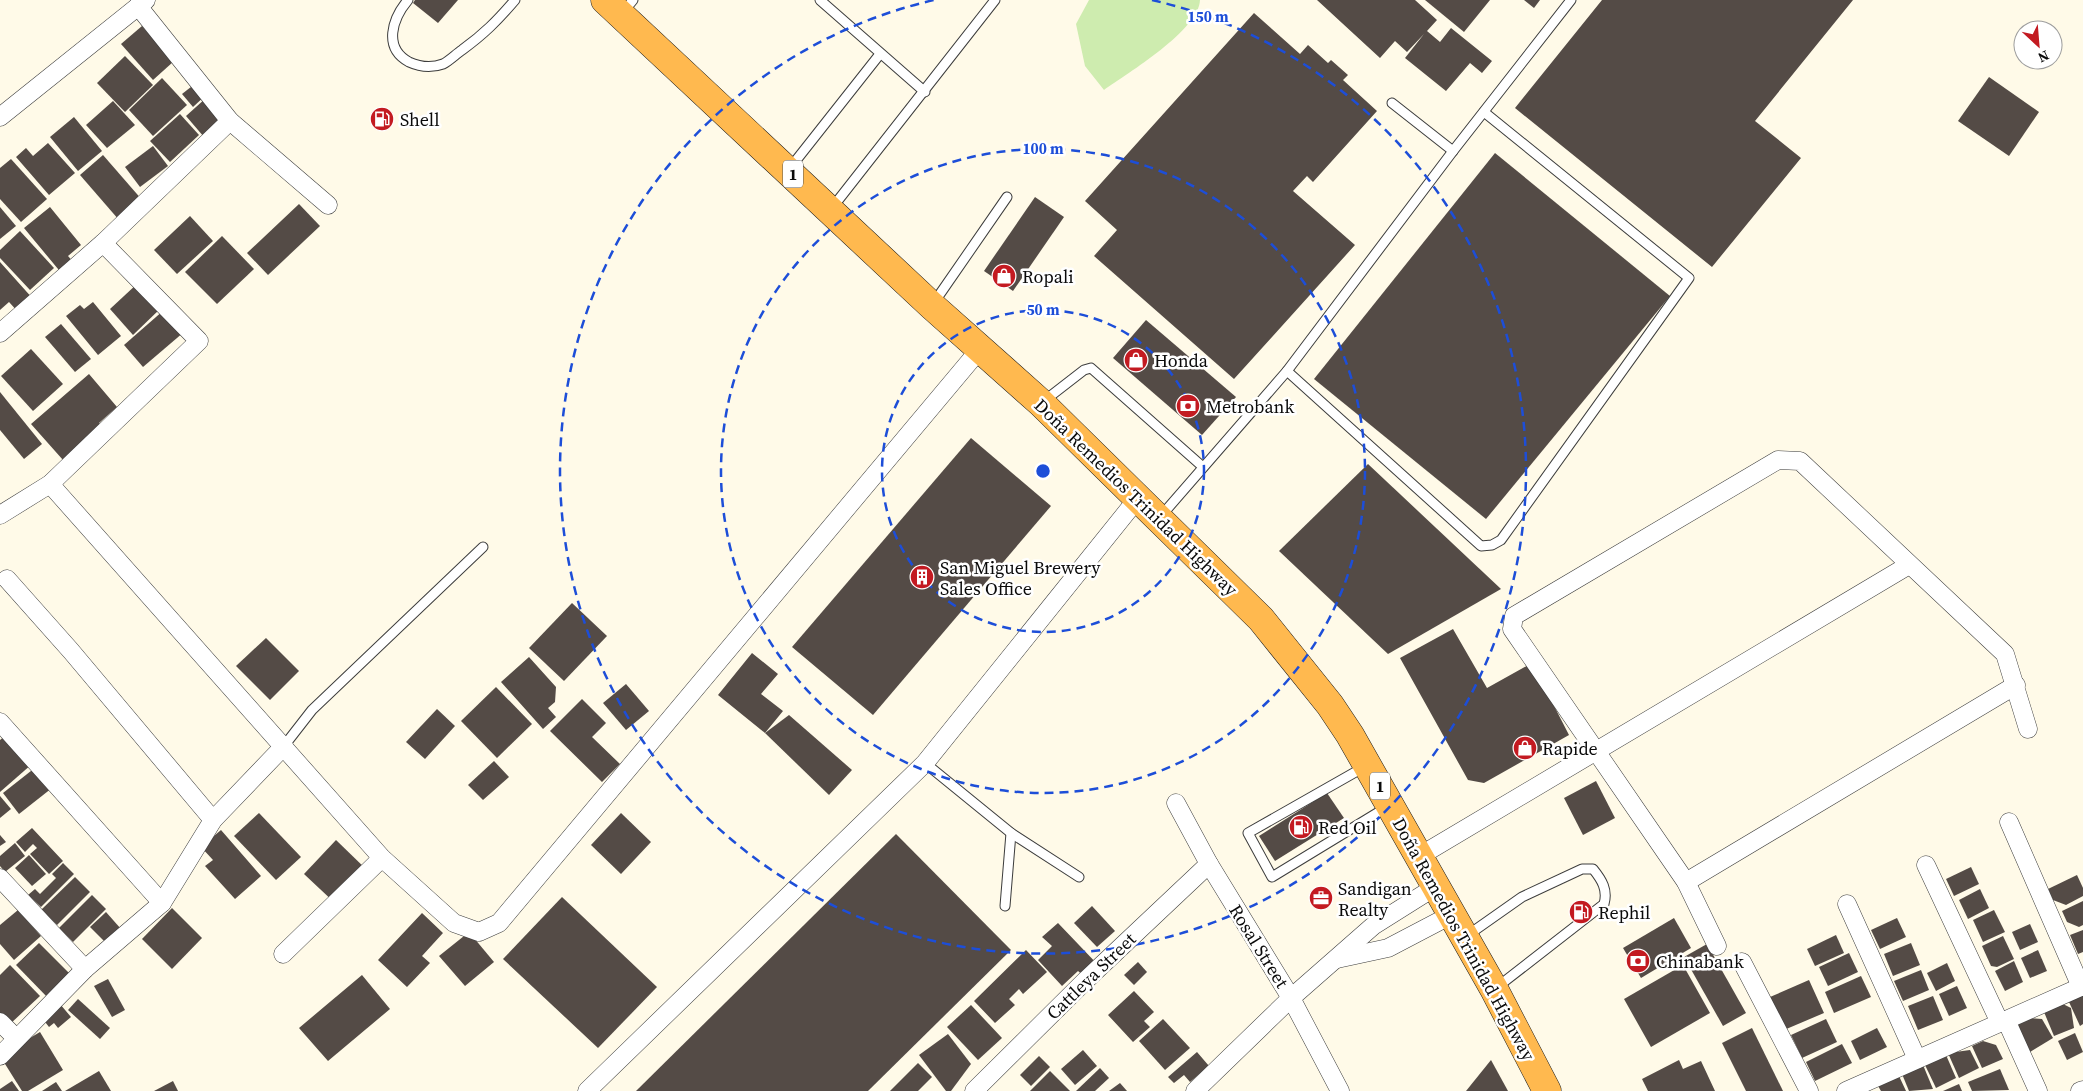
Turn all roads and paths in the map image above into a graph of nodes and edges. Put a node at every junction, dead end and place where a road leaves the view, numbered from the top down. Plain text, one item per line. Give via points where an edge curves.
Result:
1 (408, 0) edge
2 (515, 0) edge
3 (820, 0) edge
4 (995, 0) edge
5 (1571, 0) edge
6 (142, 3) edge
7 (620, 5) edge
8 (880, 54) junction
9 (925, 92) junction
10 (1392, 103) dead end
11 (1484, 112) junction
12 (0, 118) edge
13 (230, 121) junction
14 (1453, 151) junction
15 (788, 170) junction
16 (1007, 197) dead end
17 (328, 205) dead end
18 (830, 210) junction
19 (102, 243) junction
20 (932, 306) junction
21 (0, 333) edge
22 (980, 349) junction
23 (1287, 371) junction
24 (1041, 403) junction
25 (1202, 467) junction
26 (50, 484) junction
27 (1138, 498) junction
28 (0, 515) edge
29 (1160, 519) junction
30 (483, 547) dead end
31 (1909, 565) junction
32 (7, 579) dead end
33 (2016, 685) junction
34 (0, 722) edge
35 (2028, 730) dead end
36 (284, 746) junction
37 (1596, 751) junction
38 (925, 763) junction
39 (1368, 765) junction
40 (1176, 803) dead end
41 (1391, 805) junction
42 (213, 820) junction
43 (2009, 822) dead end
44 (1011, 833) junction
45 (1418, 856) junction
46 (382, 858) junction
47 (1209, 864) junction
48 (1926, 864) dead end
49 (1079, 877) dead end
50 (0, 878) edge
51 (1686, 882) junction
52 (1435, 887) junction
53 (162, 902) junction
54 (1847, 904) dead end
55 (1005, 906) dead end
56 (1457, 927) junction
57 (1717, 946) dead end
58 (283, 954) dead end
59 (1337, 959) junction
60 (1742, 962) dead end
61 (85, 969) junction
62 (2082, 986) edge
63 (1494, 989) junction
64 (1291, 998) junction
65 (2003, 1021) junction
66 (0, 1022) edge
67 (16, 1038) junction
68 (0, 1056) edge
69 (1917, 1059) junction
70 (587, 1091) edge
71 (974, 1091) edge
72 (1195, 1091) edge
73 (1340, 1091) edge
74 (1547, 1091) edge
75 (1809, 1091) edge
76 (1846, 1091) edge
77 (2038, 1091) edge

1 - 2 lane via 399,11 392,29 394,48 402,58 429,67 444,63 489,30
3 - 8 lane
4 - 9 lane
5 - 11 lane
6 - 12 street
6 - 13 street
7 - 15 highway, Doña Remedios Trinidad Highway / 1
8 - 9 lane
8 - 15 lane
9 - 18 lane
10 - 14 lane
11 - 14 lane
11 - 23 lane via 1689,278 1501,540 1481,546
13 - 17 street
13 - 19 street
14 - 23 lane
15 - 18 highway, Doña Remedios Trinidad Highway / 1
16 - 20 lane
18 - 20 highway, Doña Remedios Trinidad Highway / 1
19 - 21 street
19 - 26 street via 198,341
20 - 22 highway, Doña Remedios Trinidad Highway / 1
22 - 24 highway, Doña Remedios Trinidad Highway / 1
22 - 46 street via 499,923 479,932 454,923
23 - 25 lane
24 - 25 lane via 1091,368
24 - 27 highway, Doña Remedios Trinidad Highway / 1
25 - 29 lane
26 - 28 street
26 - 36 street
27 - 29 highway, Doña Remedios Trinidad Highway / 1
27 - 38 street
29 - 39 highway, Doña Remedios Trinidad Highway / 1 via 1261,619 1330,704
30 - 36 lane via 312,710
31 - 33 street via 2005,654
31 - 37 street
31 - 37 street via 1800,461 1778,460 1514,616 1512,629
32 - 42 street
33 - 35 street
33 - 51 street
34 - 53 street
36 - 42 street
36 - 46 street
37 - 45 street
37 - 51 street
38 - 44 lane
38 - 70 street
39 - 41 highway, Doña Remedios Trinidad Highway / 1
39 - 41 lane via 1248,833 1272,877
40 - 47 street, Rosal Street
41 - 45 highway, Doña Remedios Trinidad Highway / 1
42 - 53 street
43 - 62 street
44 - 49 lane
44 - 55 lane
45 - 52 highway, Doña Remedios Trinidad Highway / 1
46 - 58 street
47 - 64 street, Rosal Street
47 - 71 street, Cattleya Street
48 - 65 street
50 - 61 street
51 - 57 street
52 - 56 highway, Doña Remedios Trinidad Highway / 1
52 - 59 street via 1373,926
53 - 61 street
54 - 69 street
56 - 59 street via 1388,948
56 - 63 highway, Doña Remedios Trinidad Highway / 1
56 - 63 lane via 1582,869 1593,869 1601,879 1607,895 1604,904
59 - 64 street
60 - 75 street
61 - 67 street
62 - 65 street
63 - 74 highway, Doña Remedios Trinidad Highway / 1
64 - 72 street
64 - 73 street, Rosal Street
65 - 69 street
65 - 77 street
66 - 67 street
67 - 68 street
69 - 76 street

